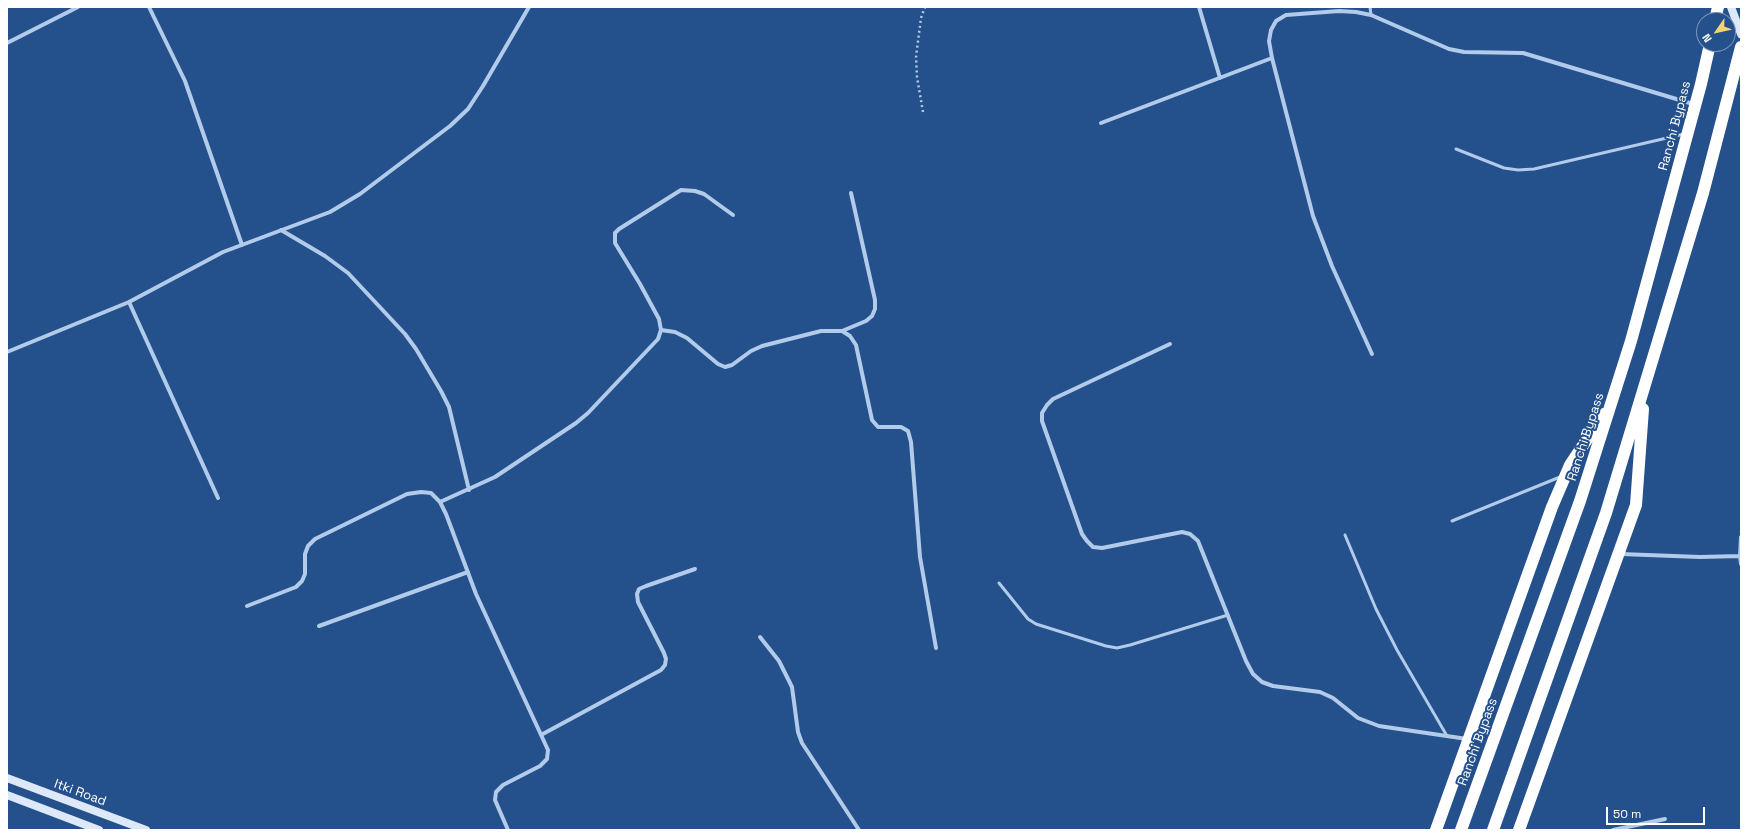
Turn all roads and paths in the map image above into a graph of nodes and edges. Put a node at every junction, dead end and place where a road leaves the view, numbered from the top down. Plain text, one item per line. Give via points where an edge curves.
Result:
1 (78, 7) edge
2 (150, 7) edge
3 (529, 7) edge
4 (925, 7) edge
5 (1198, 7) edge
6 (1319, 7) edge
7 (1370, 7) edge
8 (1731, 7) edge
9 (1320, 13) junction
10 (1371, 15) junction
11 (1741, 34) edge
12 (7, 43) edge
13 (1741, 47) edge
14 (1708, 52) edge
15 (1272, 58) junction
16 (1220, 78) junction
17 (1695, 105) junction
18 (923, 112) dead end
19 (1101, 123) dead end
20 (1688, 134) junction
21 (1456, 149) dead end
22 (851, 193) dead end
23 (733, 215) dead end
24 (281, 230) junction
25 (242, 245) junction
26 (129, 302) junction
27 (661, 330) junction
28 (842, 331) junction
29 (1170, 344) dead end
30 (7, 352) edge
31 (1372, 354) dead end
32 (1644, 386) junction
33 (1611, 403) junction
34 (1566, 475) junction
35 (469, 490) junction
36 (218, 498) dead end
37 (440, 502) junction
38 (1452, 521) dead end
39 (1345, 535) dead end
40 (1741, 537) edge
41 (1618, 554) junction
42 (1740, 556) edge
43 (1741, 564) edge
44 (695, 569) dead end
45 (468, 572) junction
46 (999, 583) dead end
47 (247, 606) dead end
48 (1228, 615) junction
49 (319, 626) dead end
50 (760, 637) dead end
51 (936, 648) dead end
52 (541, 735) junction
53 (1447, 736) junction
54 (1468, 740) junction
55 (7, 778) edge
56 (7, 795) edge
57 (1665, 819) dead end
58 (99, 830) edge
59 (146, 830) edge
60 (508, 830) edge
61 (859, 830) edge
62 (1436, 830) edge
63 (1461, 830) edge
64 (1493, 830) edge
65 (1519, 830) edge
66 (1613, 830) edge

1 - 12 street
2 - 25 street via 185,82
3 - 24 street via 468,109 450,126 345,204
4 - 18 path via 916,57
5 - 16 street
6 - 9 street
7 - 10 lane
8 - 11 main road
9 - 10 street via 1339,11
9 - 15 street via 1286,15 1276,21 1269,41
10 - 17 street via 1449,49 1464,52 1523,53
13 - 32 highway via 1703,193
14 - 17 highway, Ranchi Bypass
15 - 16 street
15 - 31 street via 1320,237
16 - 19 street
17 - 20 highway, Ranchi Bypass
20 - 21 lane via 1534,169 1504,168
20 - 33 highway, Ranchi Bypass via 1631,341
22 - 28 street via 875,309 866,321
23 - 27 street via 704,194 681,190 615,233 615,243 659,319
24 - 25 street
24 - 35 street via 348,273 416,349 449,407
25 - 26 street via 206,260
26 - 30 street
26 - 36 street
27 - 28 street via 675,332 686,338 725,367 762,346 821,331
27 - 35 street via 652,346 576,423 502,474
28 - 51 street via 850,336 856,345 872,420 878,427 901,427 908,431 921,565
29 - 48 street via 1053,399 1042,413 1042,421 1082,534 1087,541 1093,547 1102,548 1182,532 1190,534 1198,541
32 - 41 highway via 1636,505
32 - 64 highway via 1606,513
33 - 34 highway
33 - 63 highway, Ranchi Bypass via 1580,501
34 - 38 lane
34 - 54 highway via 1552,507
35 - 37 street
37 - 45 street
37 - 47 street via 431,493 407,494 315,539 308,546 305,554 305,574 296,587
39 - 53 lane via 1376,610
40 - 42 street
41 - 42 street
41 - 65 highway
42 - 43 street
44 - 52 street via 646,586 637,594 638,602 666,659 661,670
45 - 49 street
45 - 52 street
46 - 48 lane via 1028,619 1036,624 1117,648
48 - 53 street via 1246,661 1253,674 1262,682 1273,686 1320,692 1333,698 1358,718 1379,726
50 - 61 street via 779,661 792,687 802,744
52 - 60 street via 548,750 547,759 535,769 503,785 496,792 495,800
53 - 54 street
54 - 62 highway
55 - 59 main road, Itki Road
56 - 58 main road
57 - 66 street

